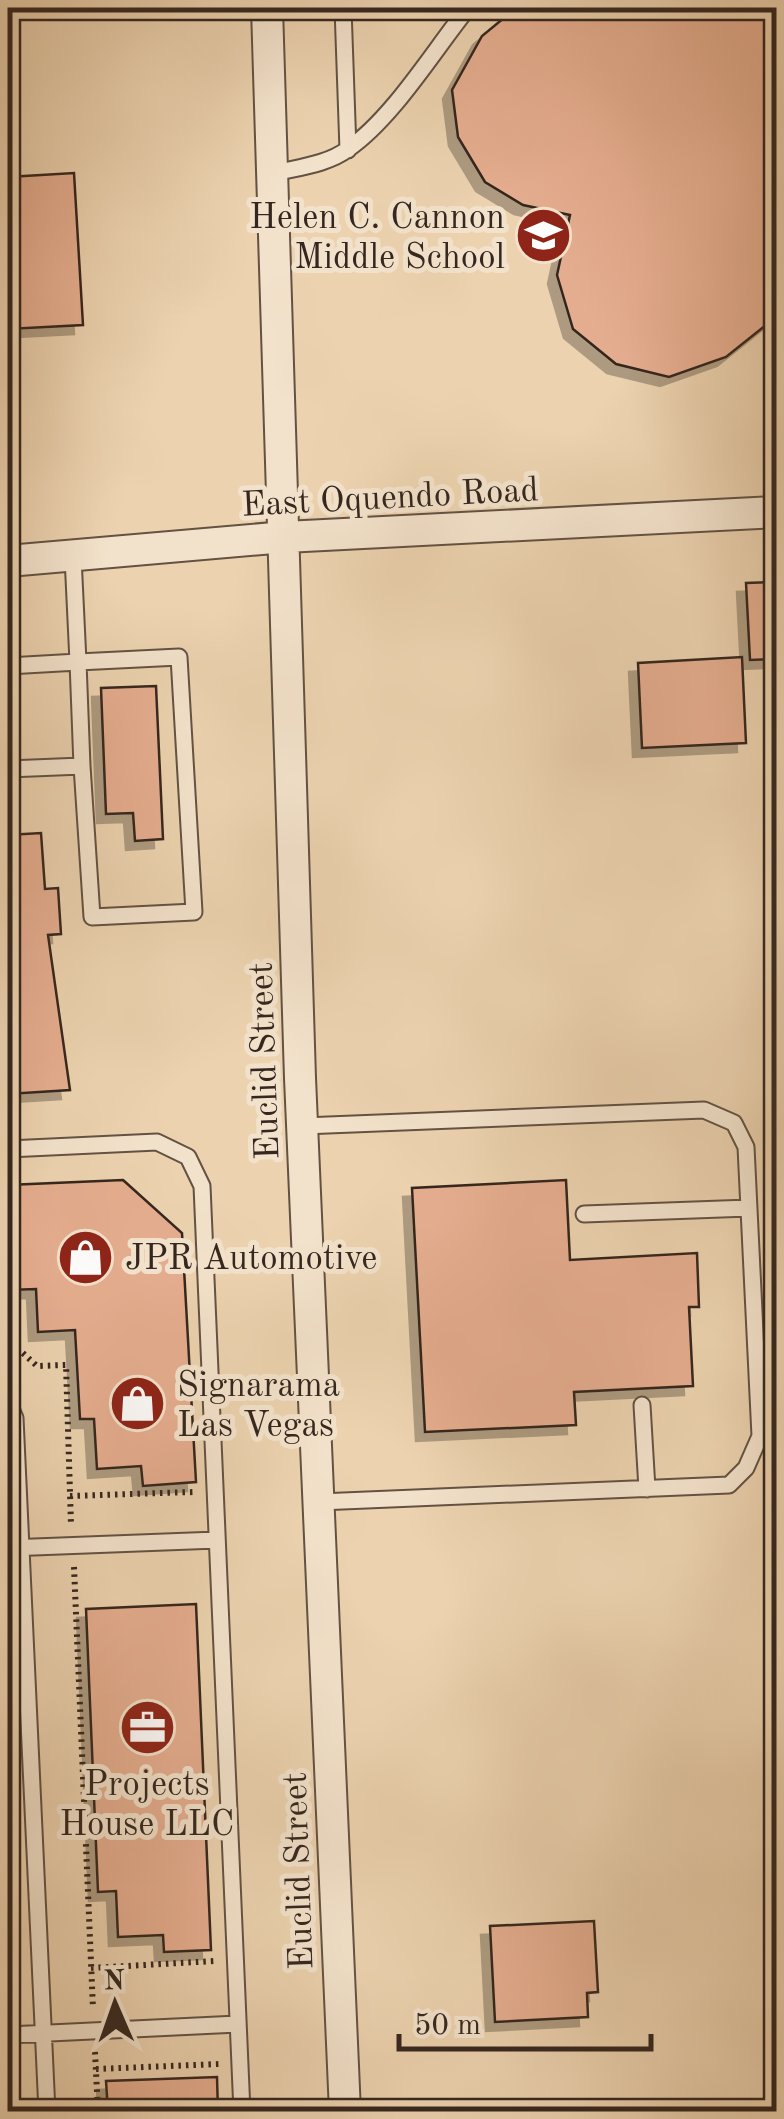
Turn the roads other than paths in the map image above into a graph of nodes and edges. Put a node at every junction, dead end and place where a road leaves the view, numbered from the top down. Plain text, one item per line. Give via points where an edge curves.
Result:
1 (267, 8) edge
2 (343, 8) edge
3 (468, 8) edge
4 (348, 150) junction
5 (275, 173) junction
6 (776, 512) edge
7 (285, 537) junction
8 (73, 558) junction
9 (8, 561) edge
10 (78, 662) junction
11 (8, 666) edge
12 (82, 766) junction
13 (8, 769) edge
14 (303, 1126) junction
15 (8, 1148) edge
16 (749, 1208) junction
17 (584, 1214) dead end
18 (8, 1401) edge
19 (642, 1405) dead end
20 (646, 1488) junction
21 (319, 1502) junction
22 (217, 1540) junction
23 (14, 1548) edge
24 (238, 2024) junction
25 (44, 2033) junction
26 (8, 2034) edge
27 (48, 2112) edge
28 (242, 2112) edge
29 (345, 2112) edge
30 (610, 2112) edge
31 (648, 2112) edge

1 - 5 street, Euclid Street
2 - 4 lane
3 - 4 lane
4 - 5 lane
5 - 7 street, Euclid Street
6 - 7 street, East Oquendo Road
7 - 8 street, East Oquendo Road
7 - 14 street, Euclid Street
8 - 9 street, East Oquendo Road
8 - 10 lane
10 - 11 lane
10 - 12 lane
10 - 12 lane via 179,657 194,912 92,918
12 - 13 lane
14 - 16 lane via 704,1110 734,1123 746,1148
14 - 21 street, Euclid Street
15 - 22 lane via 158,1142 188,1158 202,1186
16 - 17 lane
16 - 20 lane via 760,1436 746,1468 729,1484
18 - 23 lane via 15,1418
19 - 20 lane
20 - 21 lane
21 - 29 street, Euclid Street
22 - 23 lane
22 - 24 lane
23 - 25 lane
24 - 25 lane
24 - 28 lane
25 - 26 lane
25 - 27 lane
30 - 31 lane

